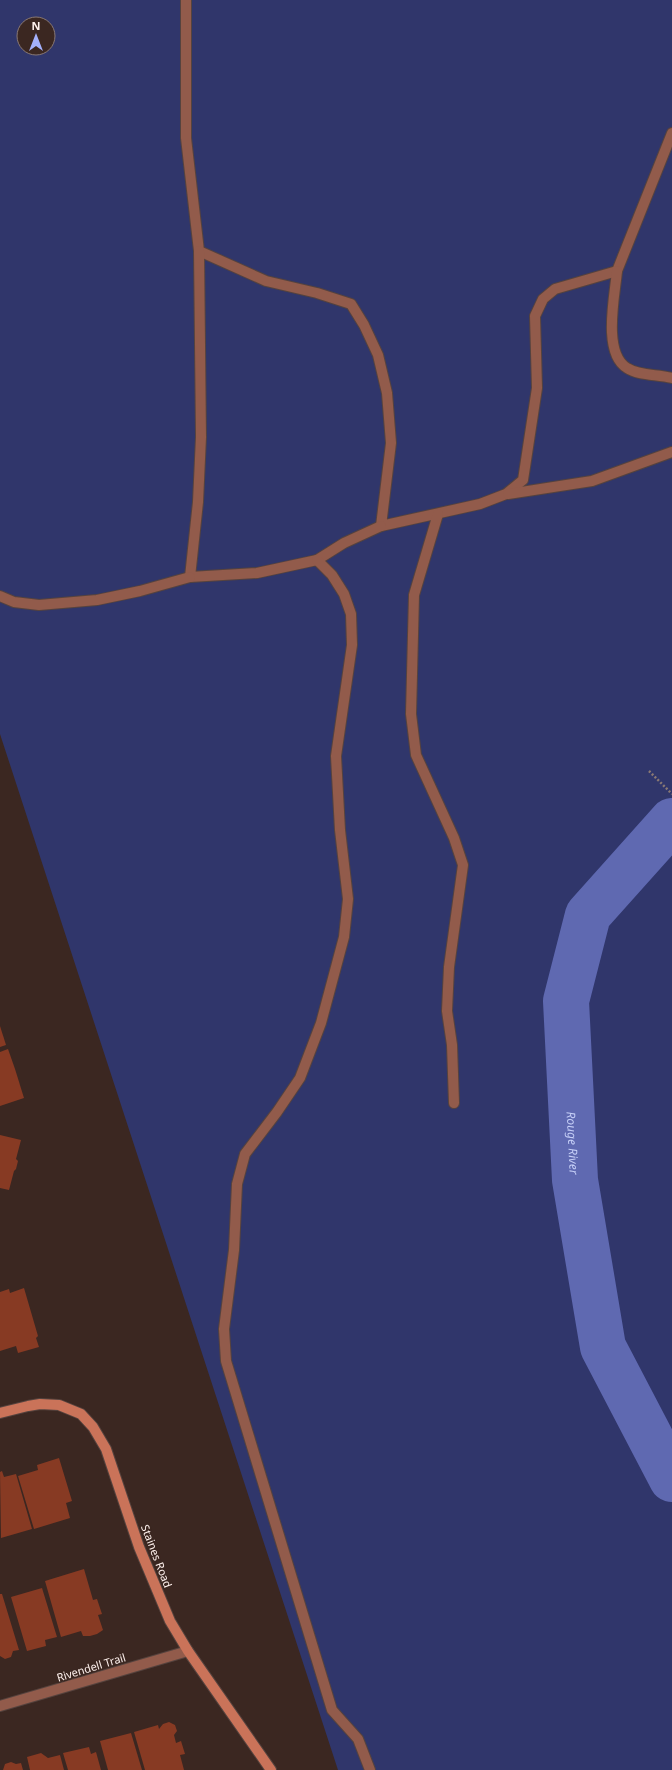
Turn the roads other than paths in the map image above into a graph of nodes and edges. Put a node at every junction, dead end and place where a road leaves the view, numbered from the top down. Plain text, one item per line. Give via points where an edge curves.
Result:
1 (186, 0) edge
2 (672, 133) edge
3 (198, 251) junction
4 (617, 271) junction
5 (672, 378) edge
6 (672, 452) edge
7 (506, 494) junction
8 (438, 514) junction
9 (381, 526) junction
10 (317, 560) junction
11 (190, 577) junction
12 (0, 596) edge
13 (454, 1103) dead end
14 (0, 1414) edge
15 (188, 1651) junction
16 (0, 1706) edge
17 (271, 1770) edge
18 (370, 1770) edge

1 - 3 street via 186,138
2 - 4 street
3 - 9 street via 266,281 351,304 378,355 386,393 391,444
3 - 11 street via 201,437 198,502
4 - 5 street via 612,317 613,340 618,358 626,368
4 - 7 street via 555,288 543,299 535,316 537,388 523,480
6 - 7 street via 592,481
7 - 8 street via 480,504
8 - 9 street
8 - 13 street via 414,596 411,714 416,755 454,838 463,865 449,967 447,1012 452,1045
9 - 10 street via 344,543
10 - 11 street via 257,573
10 - 18 street via 332,575 344,594 351,614 352,645 336,756 340,830 348,899 344,937 321,1023 300,1078 244,1154 237,1184 234,1250 224,1346 226,1361 332,1710 358,1739
11 - 12 street via 97,600 39,605 14,602
14 - 15 street, Staines Road via 40,1404 59,1405 81,1414 94,1428 106,1449 139,1547 170,1621
15 - 16 street, Rivendell Trail
15 - 17 street, Staines Road

